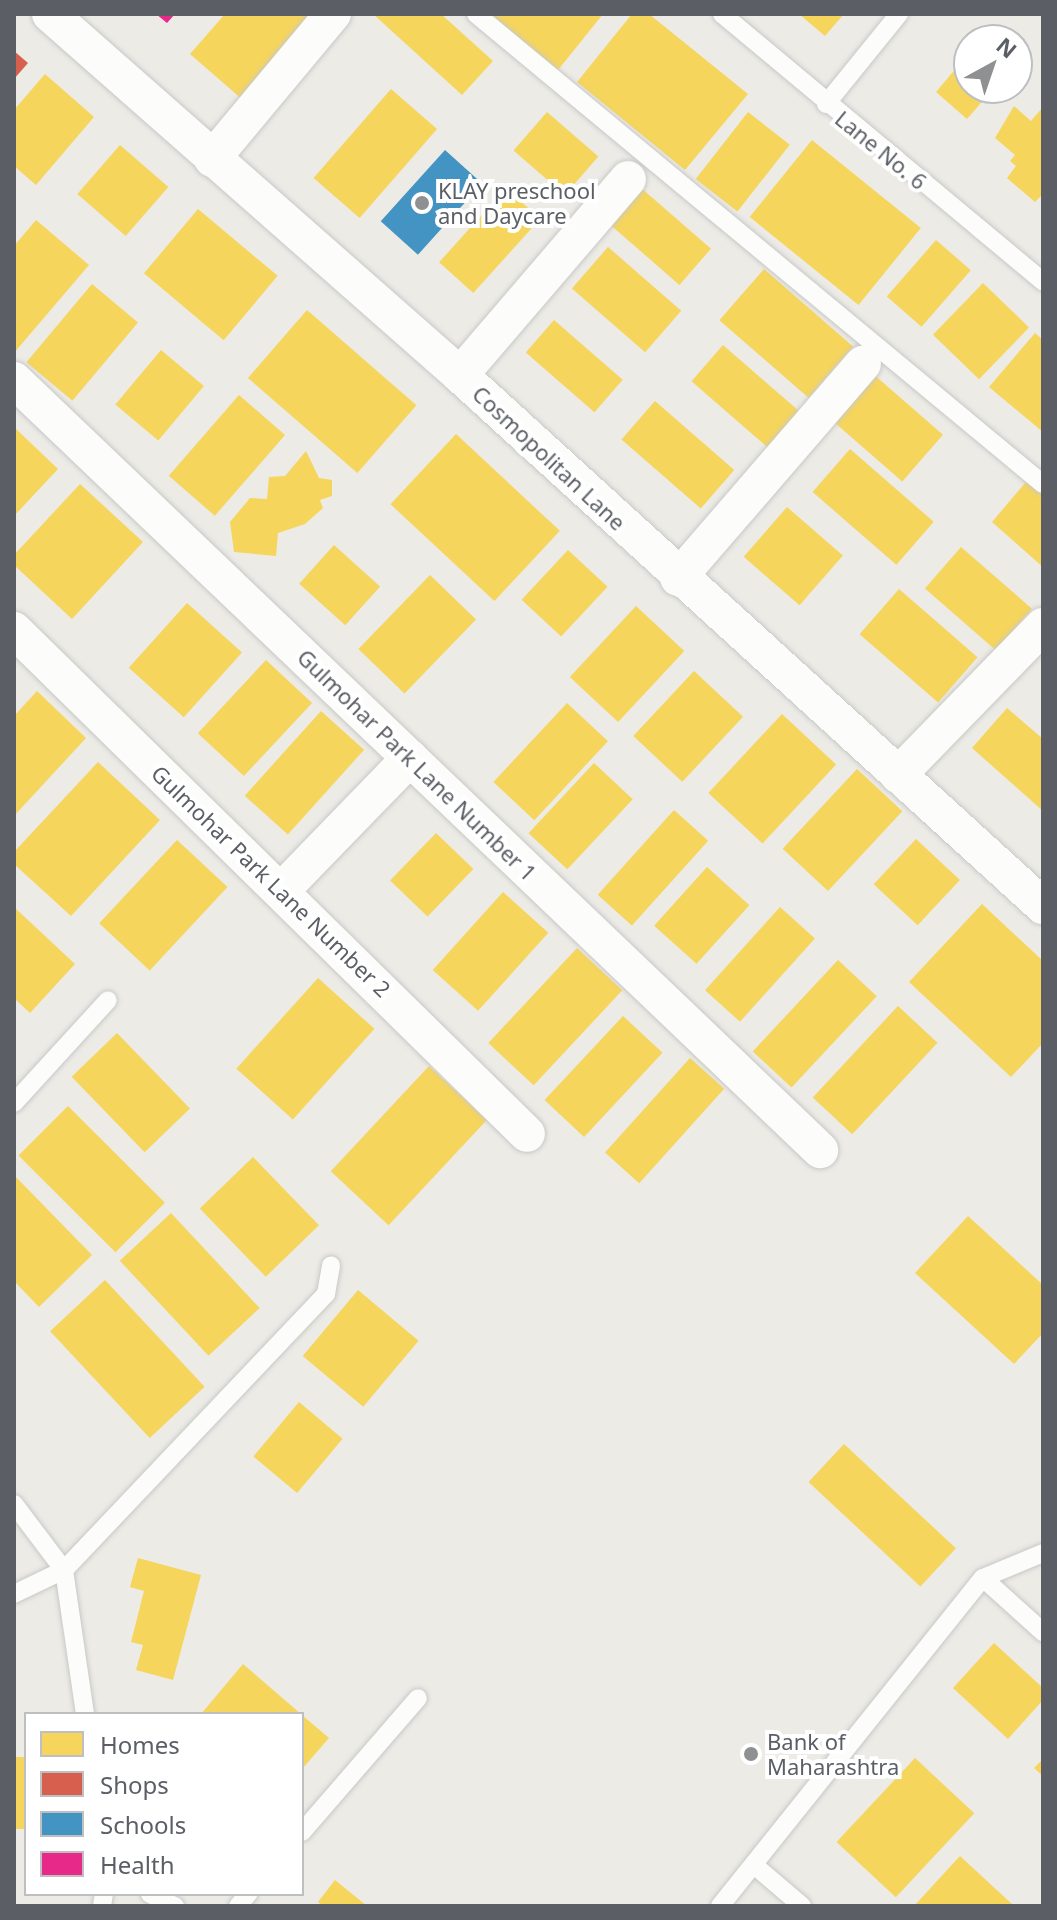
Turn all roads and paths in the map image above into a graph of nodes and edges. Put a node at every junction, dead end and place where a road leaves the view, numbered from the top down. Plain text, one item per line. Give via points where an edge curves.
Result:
1 (50, 14) edge
2 (333, 14) edge
3 (476, 14) edge
4 (722, 14) edge
5 (899, 14) edge
6 (826, 104) junction
7 (212, 159) junction
8 (628, 179) dead end
9 (1043, 281) edge
10 (863, 364) dead end
11 (460, 375) junction
12 (14, 380) edge
13 (1043, 484) edge
14 (678, 578) junction
15 (1043, 626) edge
16 (14, 630) edge
17 (410, 758) junction
18 (898, 775) junction
19 (282, 890) junction
20 (1043, 906) edge
21 (108, 1000) dead end
22 (14, 1103) edge
23 (527, 1134) dead end
24 (820, 1150) dead end
25 (331, 1265) dead end
26 (14, 1504) edge
27 (1043, 1553) edge
28 (64, 1570) junction
29 (983, 1578) junction
30 (14, 1594) edge
31 (1043, 1632) edge
32 (418, 1698) dead end
33 (85, 1712) edge
34 (304, 1830) edge
35 (754, 1865) junction
36 (154, 1896) edge
37 (175, 1906) edge
38 (720, 1906) edge
39 (802, 1906) edge

1 - 7 street, Cosmopolitan Lane
2 - 7 street
3 - 13 lane
4 - 6 lane, Lane No. 6
5 - 6 lane
6 - 9 lane, Lane No. 6
7 - 11 street, Cosmopolitan Lane
8 - 11 street
10 - 14 street
11 - 14 street, Cosmopolitan Lane
12 - 17 street, Gulmohar Park Lane Number 1
14 - 18 street, Cosmopolitan Lane
15 - 18 street
16 - 19 street, Gulmohar Park Lane Number 2
17 - 19 street
17 - 24 street, Gulmohar Park Lane Number 1
18 - 20 street, Cosmopolitan Lane
19 - 23 street, Gulmohar Park Lane Number 2
21 - 22 lane
25 - 28 lane via 326,1294
26 - 28 lane
27 - 29 lane
28 - 30 lane
28 - 33 lane
29 - 31 lane
29 - 35 lane
32 - 34 lane
35 - 38 lane
35 - 39 lane
36 - 37 lane

